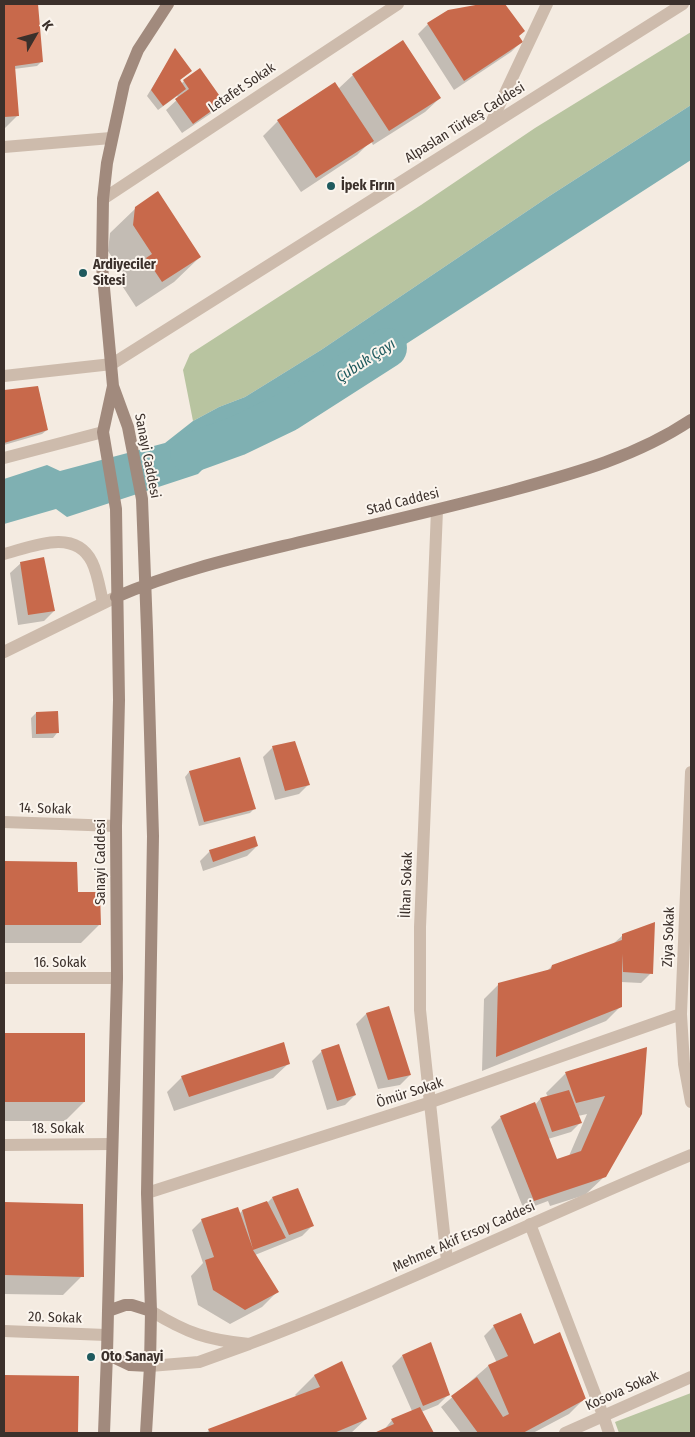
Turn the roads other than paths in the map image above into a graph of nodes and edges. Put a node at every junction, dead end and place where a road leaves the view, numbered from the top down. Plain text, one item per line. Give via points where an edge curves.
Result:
1 (168, 4) edge
2 (398, 4) edge
3 (547, 4) edge
4 (675, 6) edge
5 (490, 125) junction
6 (111, 138) junction
7 (4, 146) edge
8 (103, 199) junction
9 (112, 364) junction
10 (4, 376) edge
11 (113, 386) junction
12 (691, 420) edge
13 (103, 432) junction
14 (4, 458) edge
15 (437, 510) junction
16 (4, 554) edge
17 (144, 584) junction
18 (116, 597) junction
19 (103, 603) junction
20 (4, 652) edge
21 (691, 772) edge
22 (691, 789) edge
23 (4, 822) edge
24 (116, 826) junction
25 (4, 978) edge
26 (117, 978) junction
27 (681, 1014) junction
28 (691, 1102) edge
29 (428, 1103) junction
30 (4, 1144) edge
31 (112, 1144) junction
32 (691, 1156) edge
33 (147, 1193) junction
34 (530, 1224) junction
35 (447, 1261) junction
36 (108, 1311) junction
37 (151, 1311) junction
38 (4, 1331) edge
39 (106, 1335) junction
40 (249, 1344) junction
41 (107, 1354) junction
42 (150, 1366) junction
43 (691, 1377) edge
44 (603, 1415) junction
45 (104, 1433) edge
46 (146, 1433) edge
47 (565, 1433) edge
48 (609, 1433) edge

1 - 6 main road via 138,50 124,84
2 - 8 street, Letafet Sokak
3 - 5 street
4 - 5 street, Alpaslan Türkeş Caddesi
5 - 9 street, Alpaslan Türkeş Caddesi
6 - 7 street
6 - 8 main road
8 - 9 main road via 102,266
9 - 10 street
9 - 11 main road
11 - 13 main road, Sanayi Caddesi
11 - 17 main road, Sanayi Caddesi via 128,426 142,499
12 - 15 main road, Stad Caddesi via 663,439 593,467
13 - 14 street
13 - 18 main road, Sanayi Caddesi via 116,509
15 - 17 main road, Stad Caddesi via 227,560
15 - 29 street, İlhan Sokak via 420,927 420,1010
16 - 19 street via 54,541 73,544 81,548 92,562
17 - 18 main road, Stad Caddesi
17 - 33 main road, Sanayi Caddesi via 153,836
18 - 19 street
18 - 24 main road, Sanayi Caddesi
19 - 20 street
21 - 22 street, Ziya Sokak
22 - 27 street, Ziya Sokak
23 - 24 street, 14. Sokak
24 - 26 main road, Sanayi Caddesi
25 - 26 street, 16. Sokak
26 - 31 main road, Sanayi Caddesi
27 - 28 street, Ziya Sokak via 684,1064
27 - 29 street, Ömür Sokak
29 - 33 street, Ömür Sokak
29 - 35 street, İlhan Sokak
30 - 31 street, 18. Sokak
31 - 36 main road, Sanayi Caddesi
32 - 34 street, Mehmet Akif Ersoy Caddesi
33 - 37 main road, Sanayi Caddesi
34 - 35 street, Mehmet Akif Ersoy Caddesi
34 - 44 street
35 - 40 street, Mehmet Akif Ersoy Caddesi
36 - 37 main road via 132,1305
36 - 39 main road, Sanayi Caddesi
37 - 40 street via 175,1326 205,1338
37 - 42 main road, Sanayi Caddesi
38 - 39 street, 20. Sokak
39 - 41 main road, Sanayi Caddesi
40 - 42 street, Mehmet Akif Ersoy Caddesi via 199,1362
41 - 42 main road via 130,1365
41 - 45 main road, Sanayi Caddesi
42 - 46 main road, Sanayi Caddesi
43 - 44 street, Kosova Sokak
44 - 47 street, Kosova Sokak
44 - 48 street

